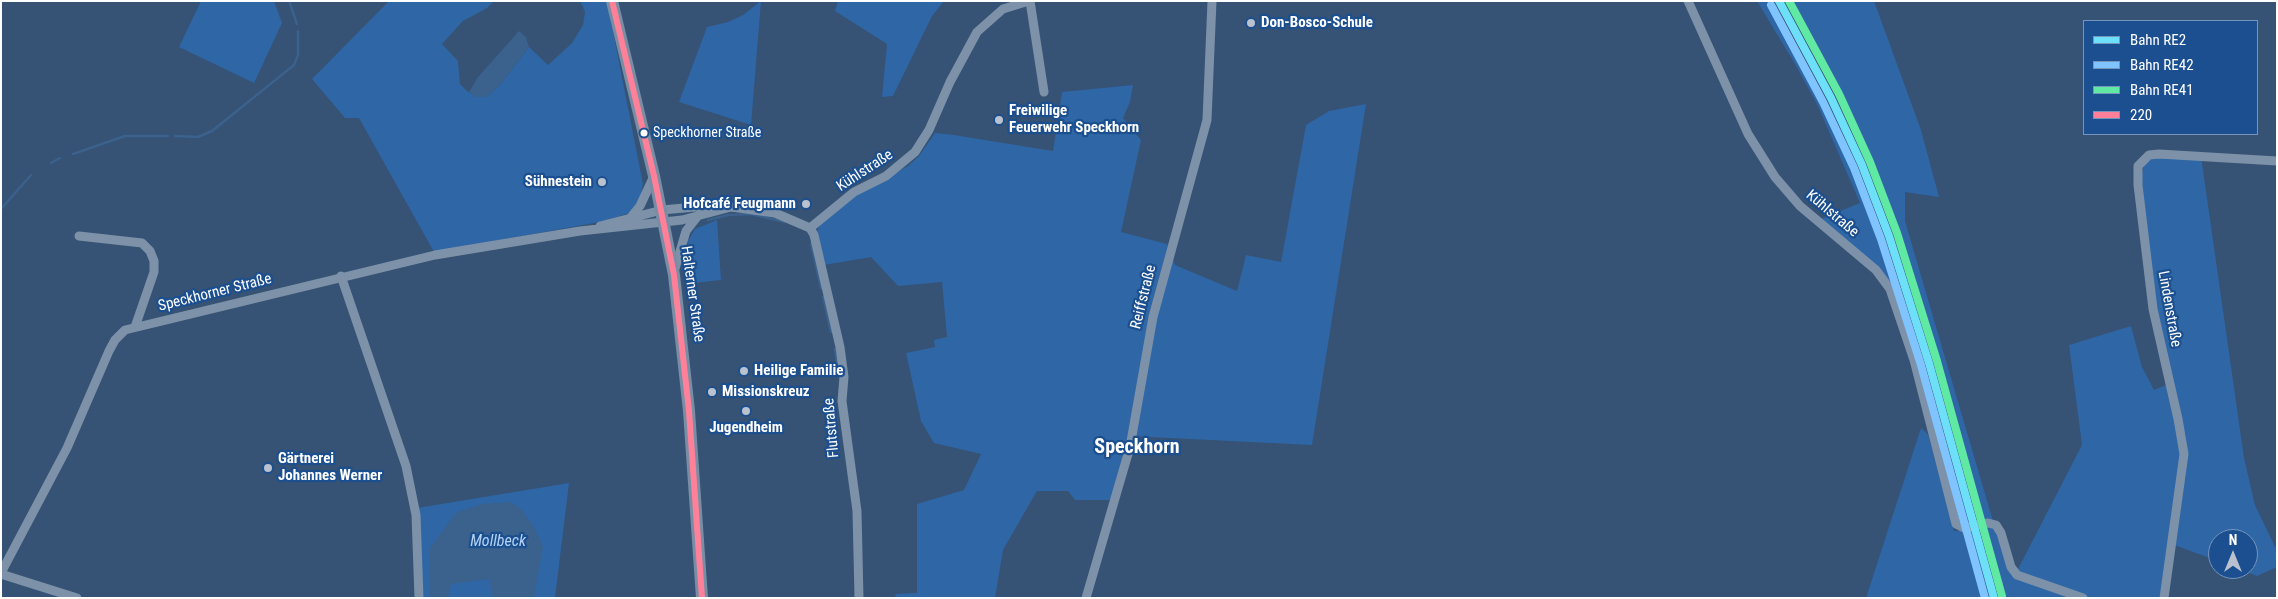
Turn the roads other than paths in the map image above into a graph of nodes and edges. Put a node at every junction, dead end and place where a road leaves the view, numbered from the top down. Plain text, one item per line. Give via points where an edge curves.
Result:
1 (612, 1) edge
2 (1030, 1) edge
3 (1212, 1) edge
4 (1688, 1) edge
5 (1044, 92) dead end
6 (2277, 161) edge
7 (654, 176) junction
8 (731, 207) junction
9 (663, 216) junction
10 (631, 217) junction
11 (697, 217) junction
12 (810, 228) junction
13 (580, 231) junction
14 (79, 236) dead end
15 (674, 275) junction
16 (341, 276) junction
17 (135, 327) junction
18 (1, 574) edge
19 (77, 598) edge
20 (419, 598) edge
21 (702, 598) edge
22 (859, 598) edge
23 (1086, 598) edge
24 (2083, 598) edge
25 (2164, 598) edge

1 - 7 main road, Halterner Straße
2 - 5 street
2 - 12 street, Kühlstraße via 1003,9 977,32 915,152 886,176 854,192
3 - 23 street, Reiffstraße via 1207,120 1148,338 1130,447
4 - 24 street, Kühlstraße via 1748,134 1775,176 1800,206 1876,270 1890,289 1914,360 1956,524 1964,528 1988,523 1996,526 2017,575
6 - 25 street, Lindenstraße via 2159,154 2149,155 2138,166 2153,309 2184,454
7 - 9 main road, Halterner Straße
7 - 10 street
8 - 9 street via 717,205
8 - 11 street
8 - 12 street via 775,213
9 - 10 street, Speckhorner Straße
9 - 11 street
9 - 13 street, Speckhorner Straße
9 - 15 main road, Halterner Straße
10 - 13 street, Speckhorner Straße
11 - 15 street via 686,232
12 - 22 street, Flutstraße via 840,347 844,377 842,401 857,511
13 - 16 street, Speckhorner Straße via 435,255
14 - 17 street via 142,243 150,250 154,272
15 - 21 main road, Halterner Straße via 689,411
16 - 17 street, Speckhorner Straße
16 - 20 street via 406,466 416,515
17 - 18 street, Speckhorner Straße via 125,330 115,340 70,443
18 - 19 street

